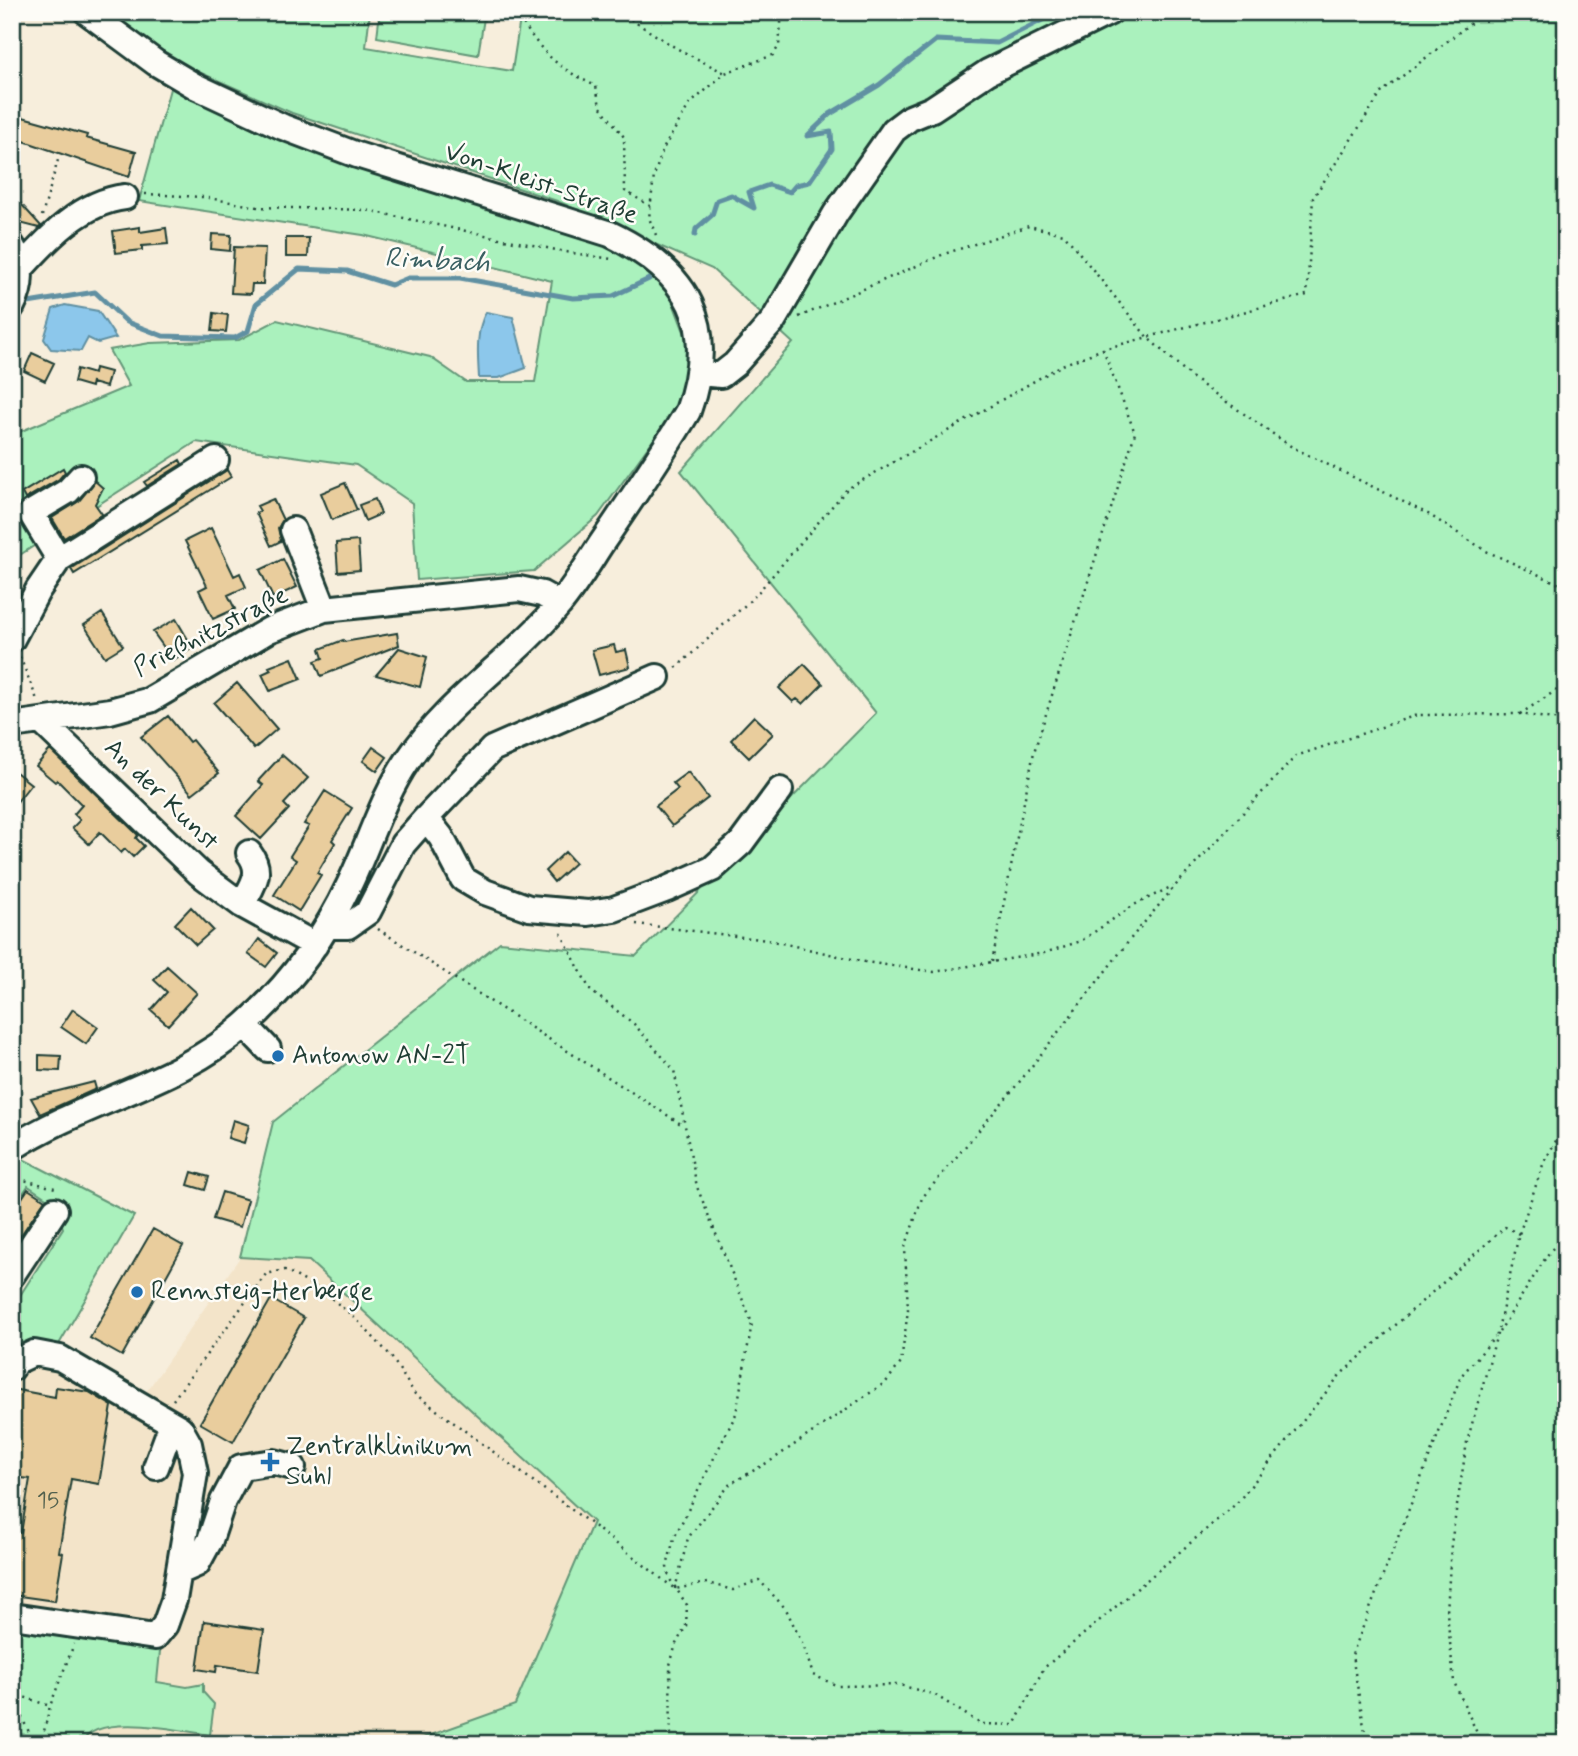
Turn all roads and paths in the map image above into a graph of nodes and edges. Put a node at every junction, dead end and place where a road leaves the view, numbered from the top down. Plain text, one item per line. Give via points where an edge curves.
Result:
1 (87, 12) edge
2 (516, 12) edge
3 (619, 12) edge
4 (782, 12) edge
5 (1110, 12) edge
6 (1485, 12) edge
7 (725, 73) junction
8 (58, 160) dead end
9 (125, 197) joint
10 (652, 207) junction
11 (39, 223) dead end
12 (644, 253) junction
13 (17, 257) edge
14 (12, 306) edge
15 (799, 317) dead end
16 (1148, 338) junction
17 (1103, 349) junction
18 (699, 373) junction
19 (216, 460) dead end
20 (81, 477) dead end
21 (293, 530) dead end
22 (59, 559) junction
23 (1566, 587) edge
24 (560, 604) junction
25 (324, 609) junction
26 (15, 647) edge
27 (657, 677) joint
28 (1566, 684) edge
29 (1520, 714) junction
30 (1566, 721) edge
31 (43, 723) junction
32 (12, 725) edge
33 (780, 790) dead end
34 (426, 818) junction
35 (249, 853) dead end
36 (1176, 885) junction
37 (242, 905) junction
38 (549, 909) junction
39 (360, 918) junction
40 (633, 923) dead end
41 (321, 935) junction
42 (992, 962) junction
43 (245, 1025) junction
44 (268, 1049) dead end
45 (1566, 1123) edge
46 (685, 1127) junction
47 (12, 1147) edge
48 (12, 1177) edge
49 (55, 1210) joint
50 (1519, 1234) junction
51 (1566, 1236) edge
52 (12, 1275) edge
53 (1497, 1334) junction
54 (12, 1368) edge
55 (166, 1420) junction
56 (293, 1467) dead end
57 (156, 1468) dead end
58 (179, 1572) junction
59 (675, 1589) junction
60 (12, 1616) edge
61 (81, 1628) junction
62 (12, 1695) edge
63 (50, 1706) junction
64 (34, 1744) edge
65 (41, 1744) edge
66 (671, 1744) edge
67 (1367, 1744) edge
68 (1482, 1744) edge

1 - 12 street, Von-Kleist-Straße via 195,86 283,127 357,155 610,234
2 - 10 path via 527,32 559,67 596,86 600,106 624,137 625,191
3 - 7 path
4 - 7 path via 779,46 773,55
5 - 18 street via 988,72 894,130 836,213 773,321 721,375
6 - 16 path via 1382,92 1313,198 1307,295
7 - 10 path via 689,105 663,149 654,176
8 - 11 path
9 - 12 path via 150,193 258,208 366,210 614,260
9 - 13 street via 108,198 85,209
10 - 12 path via 649,218 662,249
12 - 18 street, Von-Kleist-Straße via 670,273 693,312 702,348
13 - 14 street
15 - 16 path via 944,254 1029,226 1064,234
16 - 17 path
16 - 23 path via 1195,380 1292,447 1428,514 1486,551
17 - 27 path via 1062,365 847,489 754,597 676,669
17 - 42 path via 1135,433 1034,752
18 - 24 street, Von-Kleist-Straße via 688,411
19 - 22 street
20 - 22 street via 68,491 31,513
21 - 25 street
22 - 26 street via 38,590
24 - 25 street, Prießnitzstraße via 519,589
24 - 41 street, Von-Kleist-Straße via 447,713 408,760
25 - 31 street, Prießnitzstraße via 269,630 150,700
26 - 31 path
27 - 34 street via 492,749
28 - 29 path
29 - 30 path
29 - 36 path via 1417,715 1296,755
31 - 32 street, Prießnitzstraße
31 - 37 street, An der Kunst via 199,873
33 - 38 street via 741,843 712,869 614,909 587,913
34 - 38 street via 463,878 485,892 529,908
34 - 39 street via 402,844 368,912
35 - 37 street, An der Kunst via 257,863 257,875
36 - 42 path via 1134,905 1081,941 1044,954
36 - 59 path via 922,1198 905,1248 908,1310 901,1363 886,1382 730,1484 688,1538
37 - 41 street, An der Kunst via 283,927
38 - 46 path via 590,990 634,1024 674,1070
39 - 41 street
39 - 46 path
40 - 42 path via 768,940 934,972
41 - 43 street, Von-Kleist-Straße via 290,978
43 - 44 street
43 - 47 street, Von-Kleist-Straße via 178,1069
45 - 50 path via 1544,1162
46 - 59 path via 697,1187 752,1323 736,1415 674,1538 667,1567
48 - 49 path via 64,1191
49 - 52 street
50 - 53 path
50 - 59 path via 1505,1227 1340,1376 1237,1503 1044,1668 1014,1725 981,1724 935,1695 900,1685 838,1686 813,1675 786,1609 759,1580 733,1590 707,1583
51 - 53 path via 1550,1251
53 - 67 path via 1461,1376 1352,1655
53 - 68 path via 1467,1443 1451,1544 1447,1613 1454,1682
54 - 55 street via 34,1353 60,1357
55 - 57 street
55 - 58 street via 180,1428 189,1444 195,1473
55 - 59 path via 266,1274 285,1270 324,1292 356,1319 390,1355 415,1394
56 - 58 street via 274,1462 241,1467 197,1564
58 - 61 street via 165,1625 155,1636
59 - 66 path via 687,1605 686,1626 670,1665
60 - 61 street
61 - 63 path
62 - 63 path
62 - 64 path
63 - 65 path

